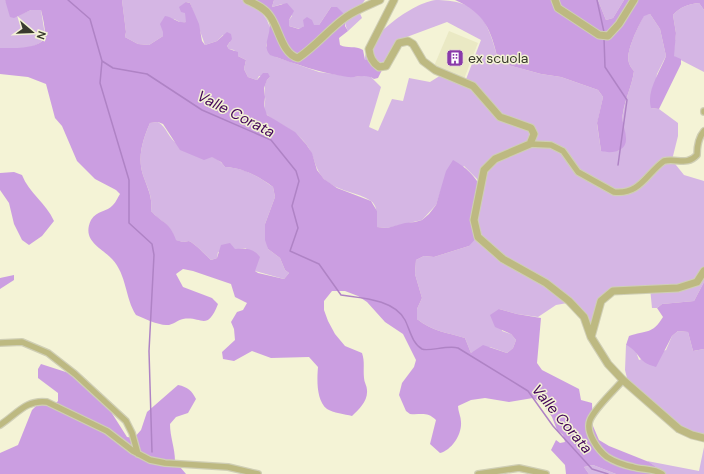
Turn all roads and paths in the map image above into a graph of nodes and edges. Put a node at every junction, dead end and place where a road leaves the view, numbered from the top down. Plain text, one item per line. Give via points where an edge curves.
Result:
1 (247, 0) edge
2 (380, 0) edge
3 (394, 0) edge
4 (555, 0) edge
5 (634, 0) edge
6 (704, 131) edge
7 (530, 144) junction
8 (704, 271) edge
9 (591, 337) junction
10 (0, 342) edge
11 (623, 380) junction
12 (0, 425) edge
13 (704, 438) edge
14 (138, 454) junction
15 (258, 474) edge
16 (478, 474) edge
17 (546, 474) edge
18 (662, 474) edge

1 - 2 street via 270,15 287,50 291,56 298,58 348,16
3 - 7 street via 369,49 374,64 379,67 386,66 400,43 408,41 413,44 423,61 434,70 473,86 500,117 531,128 534,134
4 - 5 street via 558,8 601,35 608,36
6 - 7 street via 697,145 697,155 693,159 688,162 664,161 641,185 620,193 578,172 563,151 551,145
7 - 9 street via 496,159 484,170 474,220 478,237 503,259 546,283 569,301 584,317
8 - 9 street via 697,282 678,288 613,291 601,301
9 - 11 street via 608,364
10 - 14 street via 22,342 48,353 75,374 126,421
11 - 13 street via 673,425
11 - 18 street via 592,418 590,434 598,448 609,458
12 - 14 street via 30,403 47,402 108,431
14 - 15 street via 154,462 228,467
16 - 17 street via 519,468

